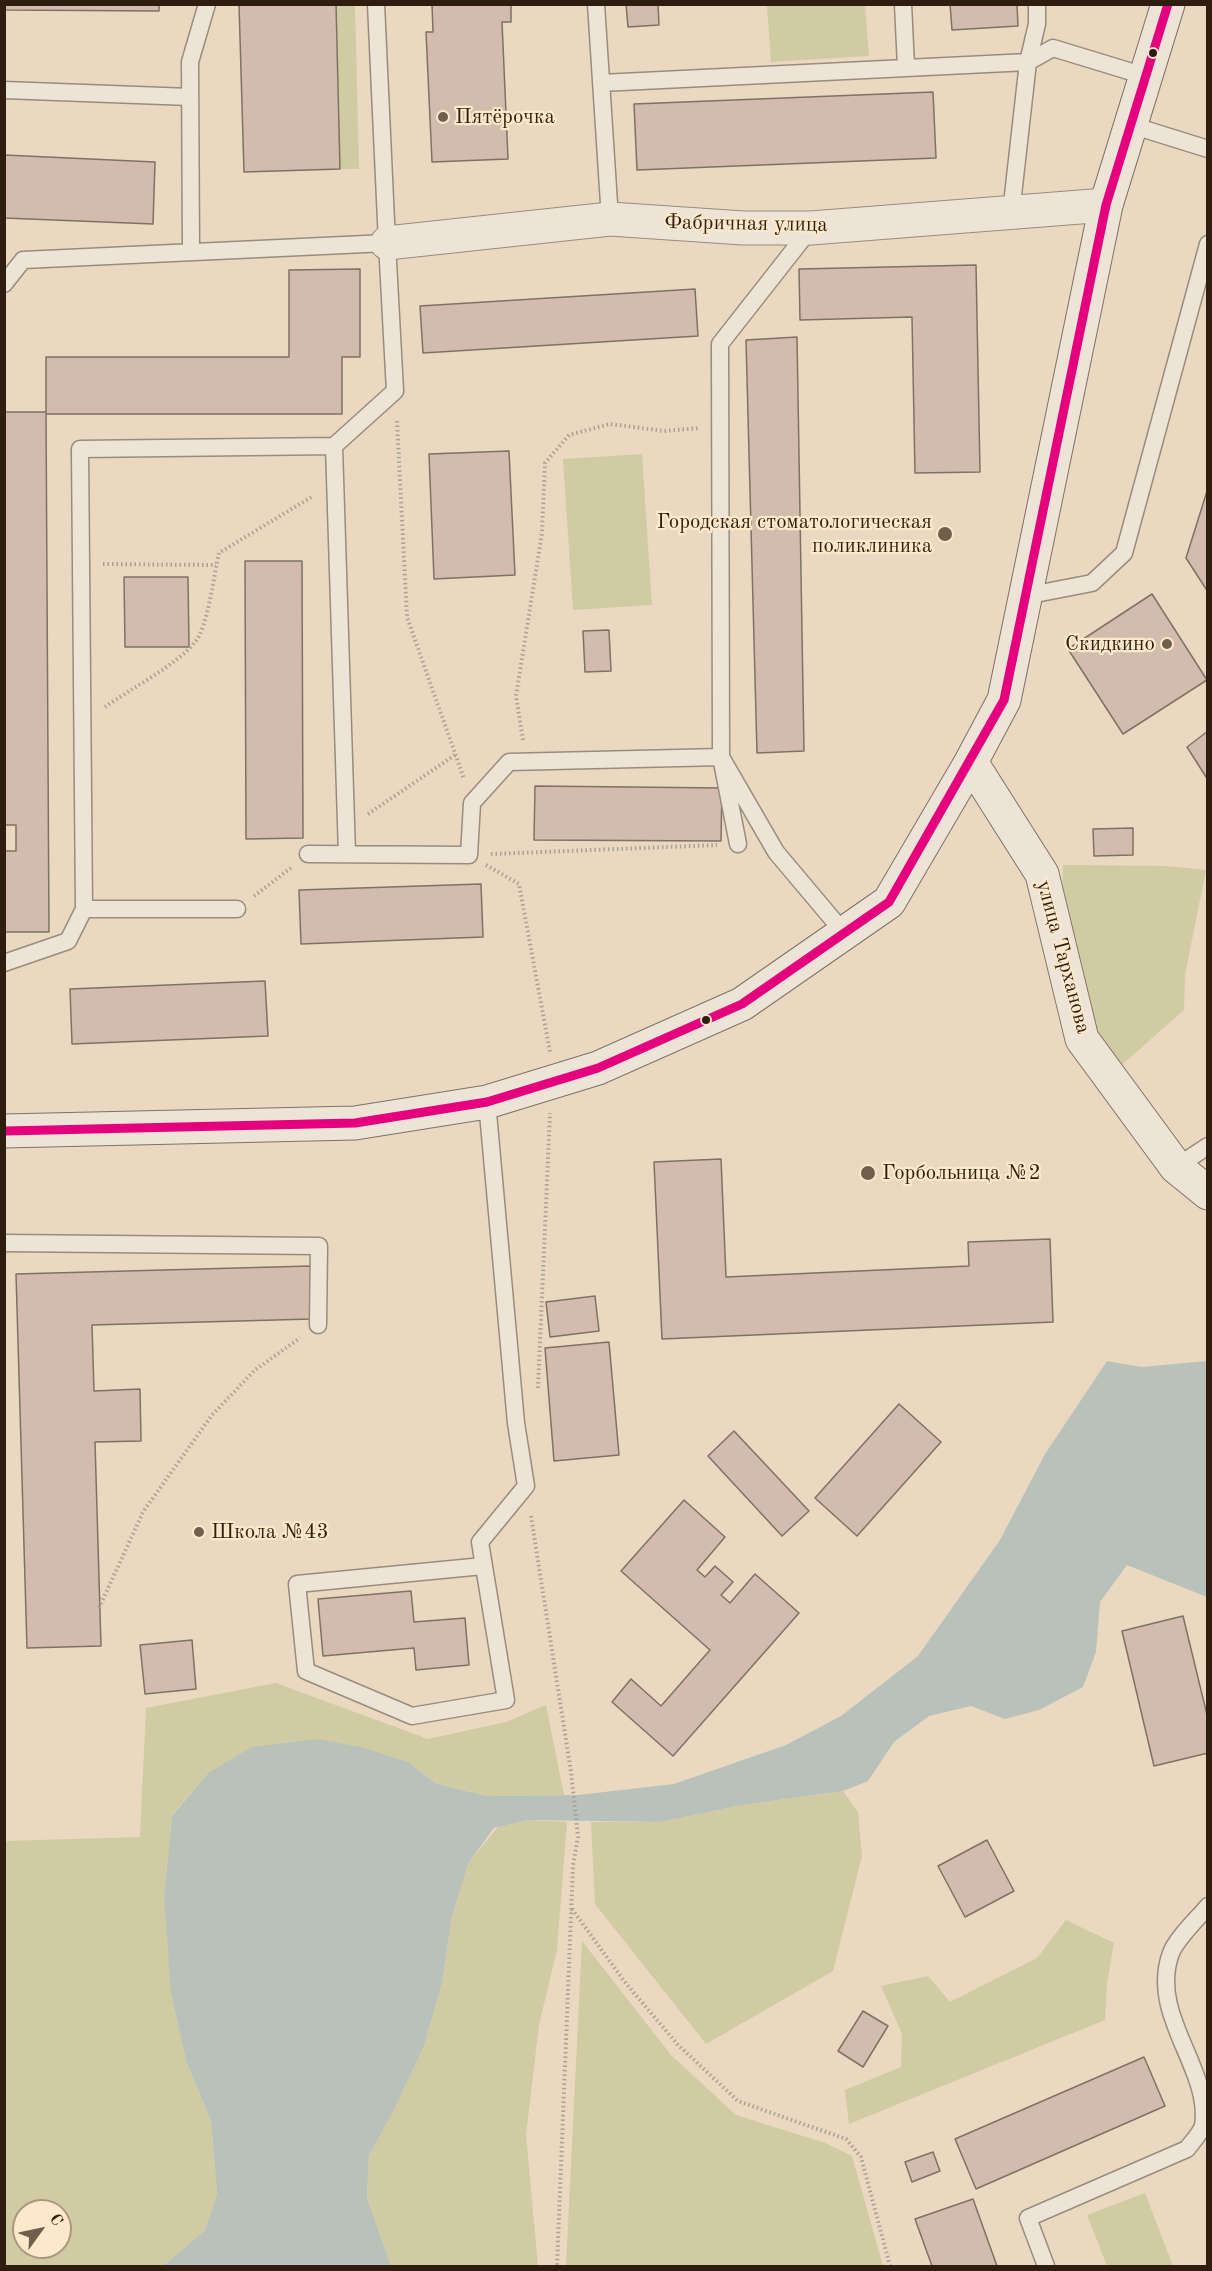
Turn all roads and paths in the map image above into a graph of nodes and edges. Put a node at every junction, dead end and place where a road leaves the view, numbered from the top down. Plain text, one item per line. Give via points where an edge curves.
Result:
1 (207, 4) edge
2 (376, 4) edge
3 (596, 4) edge
4 (903, 4) edge
5 (1037, 4) edge
6 (1168, 4) edge
7 (1028, 62) junction
8 (906, 67) junction
9 (1145, 76) junction
10 (601, 83) junction
11 (4, 90) edge
12 (190, 97) junction
13 (1131, 125) junction
14 (1208, 149) edge
15 (1106, 205) junction
16 (1011, 213) junction
17 (610, 219) junction
18 (811, 228) junction
19 (387, 243) junction
20 (1208, 244) edge
21 (191, 252) junction
22 (4, 258) edge
23 (23, 260) junction
24 (4, 284) edge
25 (395, 391) junction
26 (720, 427) junction
27 (334, 446) junction
28 (336, 481) junction
29 (81, 564) junction
30 (216, 565) junction
31 (1025, 596) junction
32 (82, 724) junction
33 (455, 755) junction
34 (721, 757) junction
35 (525, 761) junction
36 (971, 762) junction
37 (472, 802) junction
38 (348, 828) junction
39 (738, 844) joint
40 (308, 854) joint
41 (347, 854) junction
42 (469, 855) junction
43 (84, 909) junction
44 (237, 909) joint
45 (845, 933) junction
46 (4, 963) edge
47 (550, 1054) dead end
48 (487, 1102) junction
49 (4, 1131) edge
50 (1208, 1146) edge
51 (550, 1151) dead end
52 (1176, 1167) junction
53 (1208, 1193) edge
54 (4, 1243) edge
55 (318, 1325) joint
56 (516, 1423) junction
57 (526, 1486) junction
58 (483, 1566) junction
59 (99, 1608) dead end
60 (1208, 1905) edge
61 (572, 1907) junction
62 (557, 2266) edge
63 (890, 2266) edge
64 (1046, 2266) edge

1 - 12 lane via 190,62
2 - 19 lane
3 - 10 lane
4 - 8 lane
5 - 7 lane via 1037,24
6 - 9 main road
7 - 8 lane
7 - 9 lane via 1053,48
7 - 16 lane
8 - 10 lane
9 - 13 main road
10 - 17 lane
11 - 12 lane
12 - 21 lane
13 - 14 lane
13 - 15 main road
15 - 16 main road, Фабричная улица
15 - 31 main road
16 - 18 main road, Фабричная улица
17 - 18 main road, Фабричная улица via 743,228
17 - 19 main road, Фабричная улица
18 - 26 lane via 720,344
19 - 21 lane
19 - 25 lane
20 - 31 lane via 1124,552 1092,584
21 - 23 lane
22 - 23 lane
23 - 24 lane
25 - 27 lane
25 - 33 path via 407,617
26 - 34 lane
26 - 35 path via 663,431 610,424 569,435 545,463 542,533 516,696
27 - 28 lane
27 - 29 lane via 80,449
28 - 30 path via 219,553
28 - 38 lane
29 - 30 path
29 - 32 lane
30 - 32 path via 196,642
31 - 36 main road via 1004,700
32 - 43 lane
33 - 37 path
33 - 38 path
34 - 35 lane
34 - 39 lane
34 - 45 lane via 776,852
35 - 37 lane via 509,762
36 - 45 main road via 889,902
36 - 52 main road, улица Тарханова via 1042,874 1082,1039
37 - 42 lane
38 - 41 lane
39 - 42 path
40 - 41 lane
40 - 44 path
41 - 42 lane
42 - 47 path via 519,885
43 - 44 lane
43 - 46 lane via 68,941
45 - 48 main road via 742,1004 598,1068
48 - 49 main road via 355,1123
48 - 56 lane
50 - 52 lane
51 - 56 path via 537,1407
52 - 53 main road, улица Тарханова
54 - 55 lane via 319,1246
55 - 59 path via 255,1370 212,1415 143,1512
56 - 57 lane
57 - 58 lane via 480,1542
57 - 61 path via 571,1772 578,1837
58 - 58 lane via 506,1700 412,1716 306,1671 297,1584
60 - 64 lane via 1171,1953 1166,1986 1206,2094 1203,2127 1187,2149 1028,2218
61 - 62 path
61 - 63 path via 624,1981 678,2045 738,2102 846,2139 861,2157

